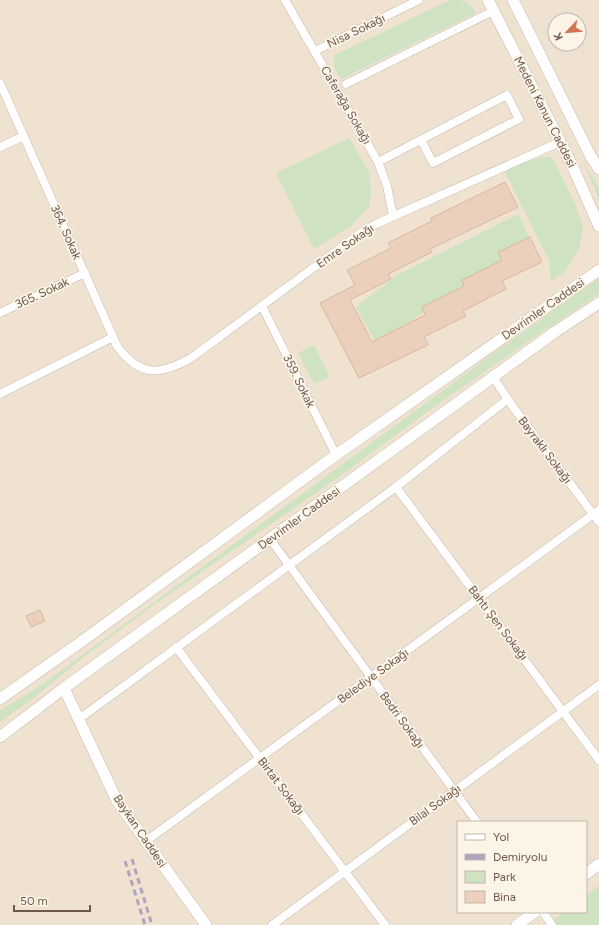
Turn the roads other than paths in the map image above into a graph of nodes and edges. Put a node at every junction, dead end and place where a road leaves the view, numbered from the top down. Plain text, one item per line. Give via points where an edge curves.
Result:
1 (285, 0) edge
2 (419, 0) edge
3 (488, 0) edge
4 (513, 0) edge
5 (493, 11) junction
6 (314, 51) junction
7 (0, 83) edge
8 (346, 84) dead end
9 (24, 136) junction
10 (421, 140) junction
11 (560, 142) junction
12 (0, 148) edge
13 (378, 162) junction
14 (599, 170) edge
15 (393, 216) junction
16 (599, 226) edge
17 (599, 270) edge
18 (85, 273) junction
19 (599, 303) edge
20 (262, 306) junction
21 (0, 313) edge
22 (113, 337) junction
23 (145, 370) joint
24 (493, 377) junction
25 (0, 394) edge
26 (508, 399) junction
27 (336, 455) junction
28 (396, 487) junction
29 (596, 512) edge
30 (599, 522) edge
31 (270, 539) junction
32 (288, 565) junction
33 (479, 598) junction
34 (176, 647) junction
35 (371, 677) junction
36 (599, 685) edge
37 (64, 688) junction
38 (0, 698) edge
39 (563, 711) junction
40 (79, 719) junction
41 (0, 737) edge
42 (259, 758) junction
43 (599, 760) edge
44 (454, 791) junction
45 (476, 821) edge
46 (146, 841) junction
47 (599, 864) edge
48 (345, 872) junction
49 (587, 873) edge
50 (534, 913) edge
51 (544, 913) edge
52 (206, 925) edge
53 (272, 925) edge
54 (385, 925) edge
55 (517, 925) edge
56 (552, 925) edge

1 - 6 street, Caferağa Sokağı
2 - 6 street, Nisa Sokağı
3 - 5 main road, Medeni Kanun Caddesi
4 - 14 main road, Medeni Kanun Caddesi
5 - 8 street
5 - 11 main road, Medeni Kanun Caddesi
6 - 13 street, Caferağa Sokağı
7 - 9 street, 364. Sokak
9 - 12 street
9 - 18 street, 364. Sokak
10 - 10 street via 507,95 519,119 433,163
10 - 13 street
11 - 15 street, Emre Sokağı
11 - 16 main road, Medeni Kanun Caddesi
13 - 15 street, Caferağa Sokağı via 387,186
15 - 20 street, Emre Sokağı via 362,232
17 - 27 main road, Devrimler Caddesi
18 - 21 street, 365. Sokak
18 - 22 street, 364. Sokak
19 - 24 main road, Devrimler Caddesi
20 - 23 street, Emre Sokağı via 179,365 155,371
20 - 27 street, 359. Sokak
22 - 23 street, 364. Sokak via 126,358
22 - 25 street
24 - 26 street, Bayraklı Sokağı
24 - 31 main road, Devrimler Caddesi
26 - 28 street
26 - 29 street, Bayraklı Sokağı
27 - 38 main road, Devrimler Caddesi
28 - 32 street
28 - 33 street, Bahtı Şen Sokağı
29 - 30 street, Bayraklı Sokağı
29 - 33 street, Belediye Sokağı
31 - 32 street, Bedri Sokağı
31 - 37 main road, Devrimler Caddesi
32 - 34 street
32 - 35 street, Bedri Sokağı
33 - 35 street, Belediye Sokağı
33 - 39 street, Bahtı Şen Sokağı
34 - 40 street
34 - 42 street, Birtat Sokağı
35 - 42 street, Belediye Sokağı
35 - 44 street, Bedri Sokağı
36 - 39 street, Bilal Sokağı
37 - 40 main road, Baykan Caddesi
37 - 41 main road, Devrimler Caddesi
39 - 43 street, Bahtı Şen Sokağı
39 - 44 street, Bilal Sokağı
40 - 46 main road, Baykan Caddesi via 117,800
42 - 46 street, Belediye Sokağı
42 - 48 street, Birtat Sokağı
44 - 45 street, Bedri Sokağı
44 - 48 street, Bilal Sokağı
46 - 52 main road, Baykan Caddesi
47 - 49 main road
48 - 53 street, Bilal Sokağı
48 - 54 street, Birtat Sokağı
50 - 55 main road
51 - 56 street

